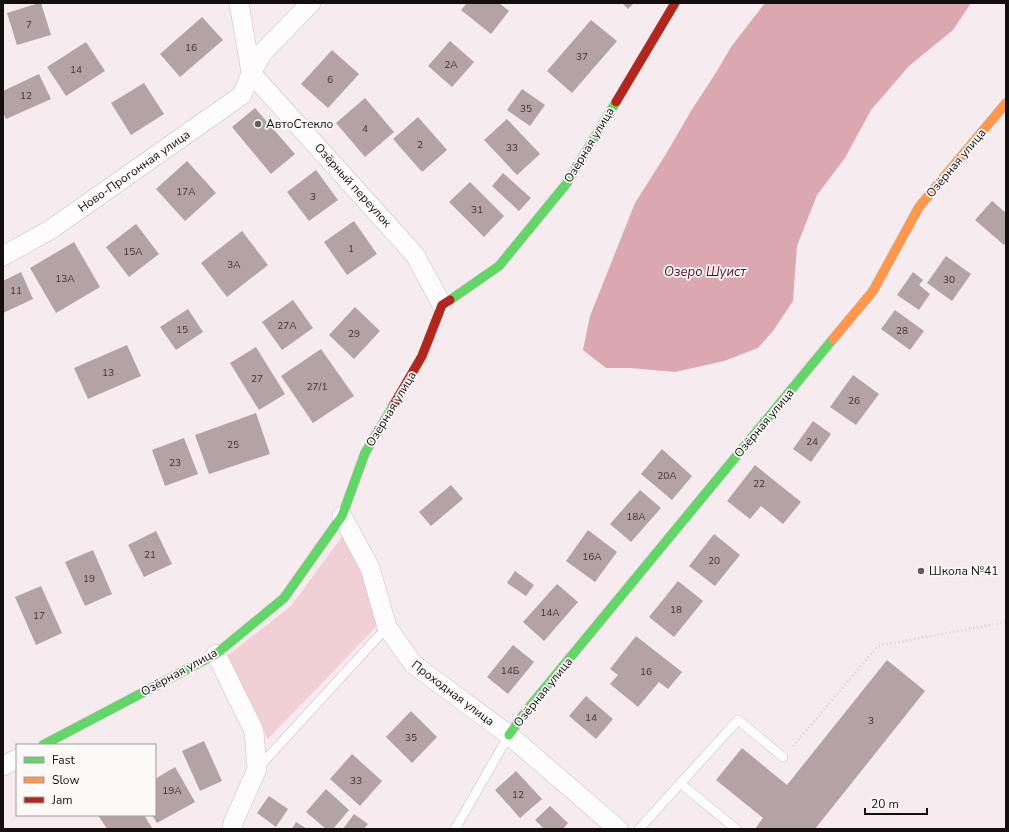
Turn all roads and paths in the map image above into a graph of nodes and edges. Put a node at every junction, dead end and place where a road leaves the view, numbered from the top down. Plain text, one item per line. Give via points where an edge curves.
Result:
1 (239, 3) edge
2 (311, 3) edge
3 (675, 3) edge
4 (251, 73) junction
5 (1006, 103) edge
6 (3, 256) edge
7 (442, 304) junction
8 (342, 516) junction
9 (1006, 622) edge
10 (387, 627) junction
11 (216, 654) junction
12 (509, 734) junction
13 (45, 744) edge
14 (783, 757) joint
15 (16, 760) edge
16 (3, 766) edge
17 (257, 769) junction
18 (680, 783) junction
19 (232, 829) edge
20 (455, 829) edge
21 (618, 829) edge
22 (639, 829) edge
23 (736, 829) edge

1 - 4 street
2 - 4 street, Ново-Прогонная улица via 263,52
3 - 7 street, Озёрная улица via 567,183 499,266
4 - 6 street, Ново-Прогонная улица via 242,95 50,230
4 - 7 street, Озёрный переулок via 415,255
5 - 12 street, Озёрная улица via 919,207 873,291
7 - 8 street, Озёрная улица via 422,356 365,453
8 - 10 street, Проходная улица via 370,568
8 - 11 street, Озёрная улица via 284,598
9 - 14 path via 878,646
10 - 12 street, Проходная улица via 413,664
10 - 17 lane
11 - 13 street, Озёрная улица
11 - 17 street via 254,731
12 - 20 lane
12 - 21 street, Проходная улица
14 - 18 lane via 738,720
15 - 16 street
17 - 19 street
18 - 22 lane
18 - 23 lane

